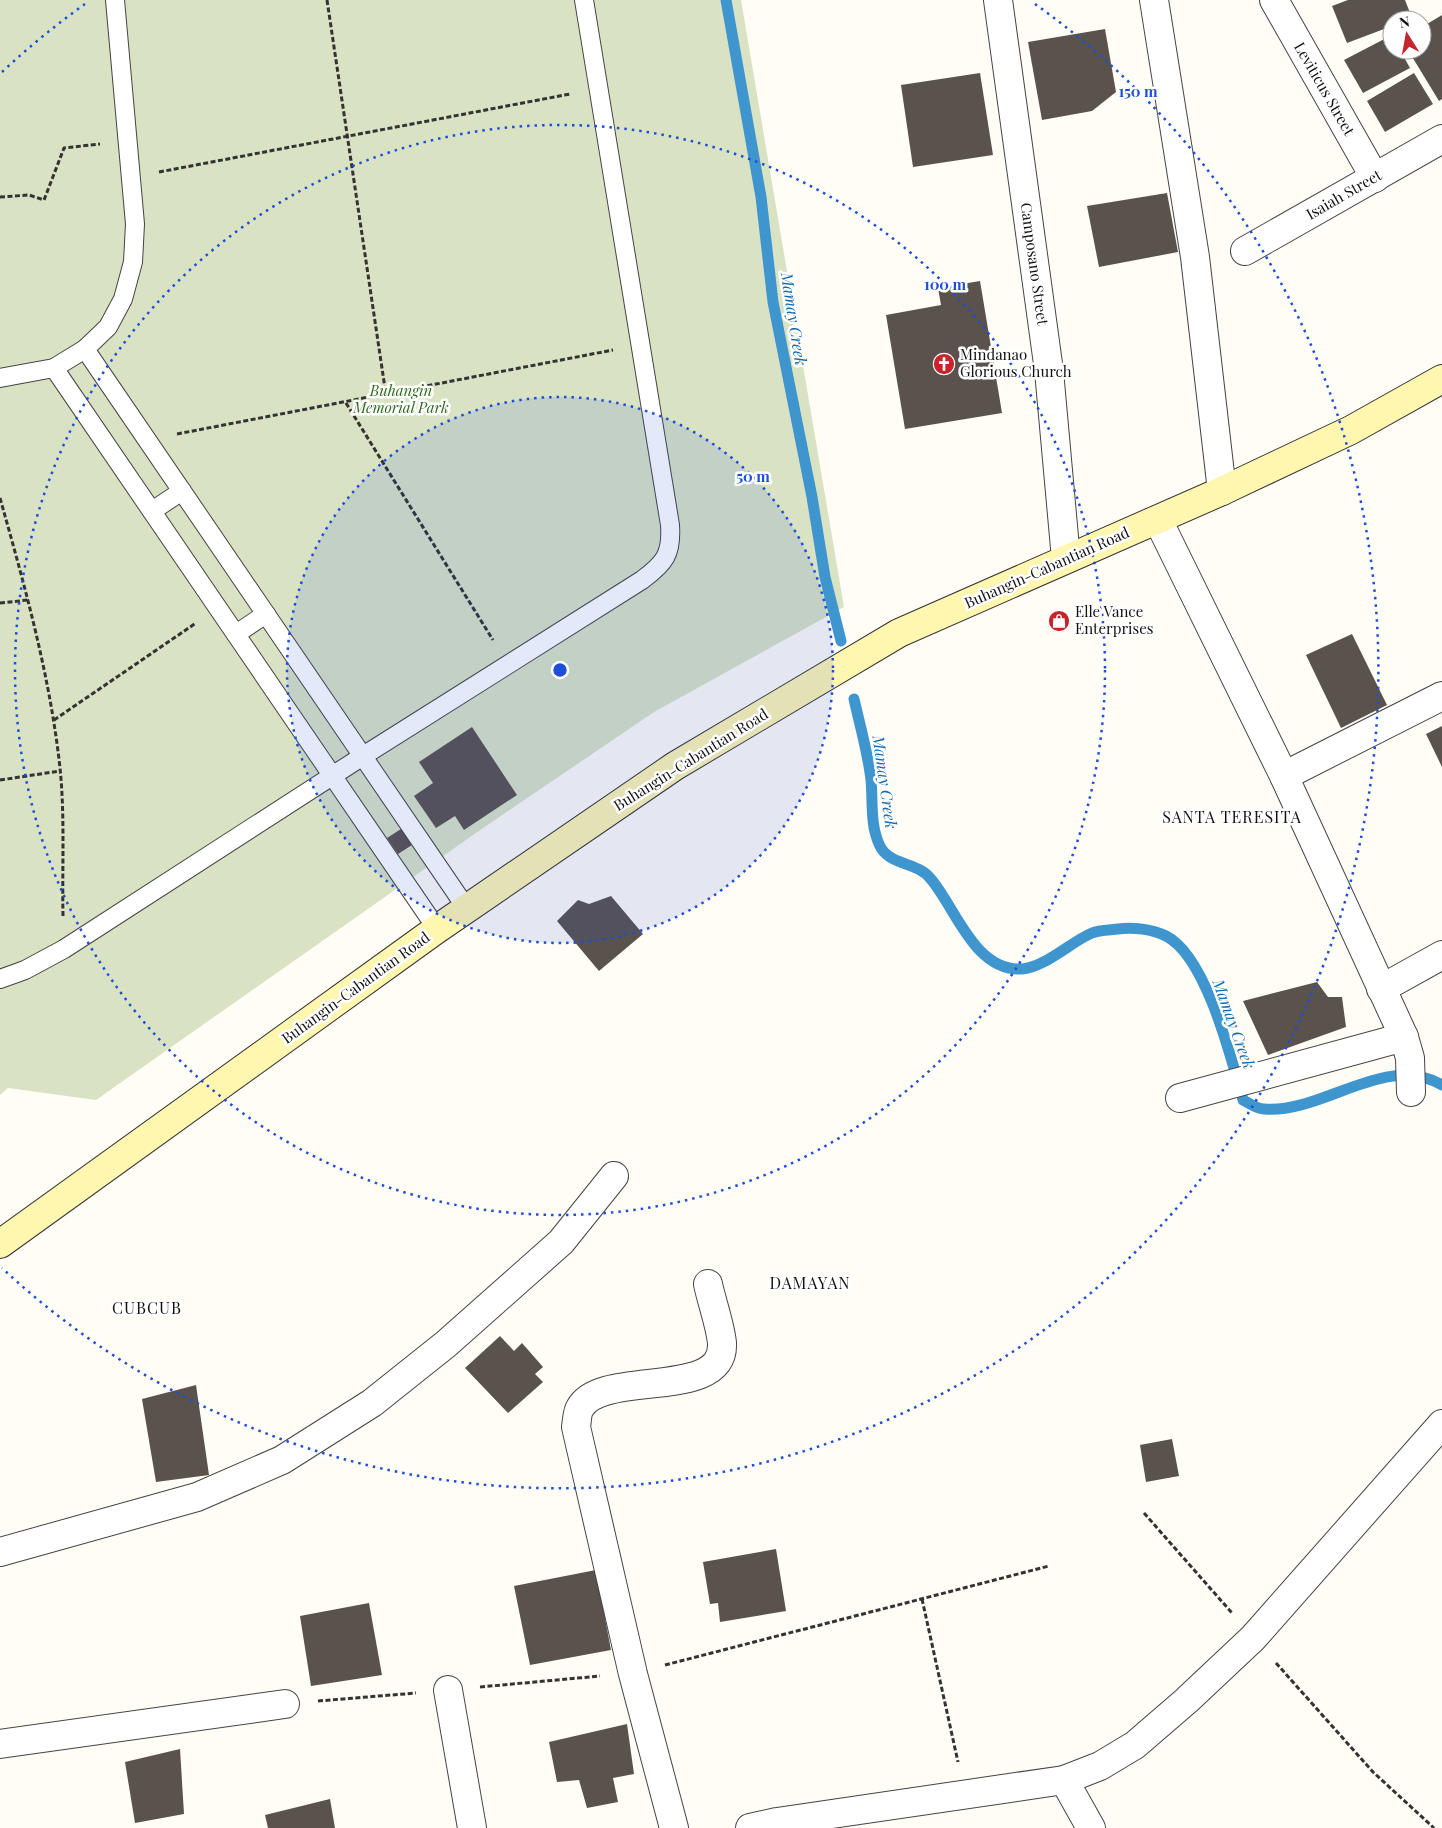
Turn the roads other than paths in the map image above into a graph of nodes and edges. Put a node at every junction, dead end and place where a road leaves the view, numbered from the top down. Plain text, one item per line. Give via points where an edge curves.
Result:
1 (115, 0) edge
2 (584, 0) edge
3 (998, 0) edge
4 (1154, 0) edge
5 (1274, 0) edge
6 (1442, 139) edge
7 (1375, 178) junction
8 (1245, 251) dead end
9 (85, 349) junction
10 (54, 368) junction
11 (0, 378) edge
12 (1442, 379) edge
13 (182, 491) junction
14 (1222, 491) junction
15 (152, 511) junction
16 (1158, 520) junction
17 (1066, 560) junction
18 (266, 614) junction
19 (236, 634) junction
20 (1442, 696) edge
21 (362, 756) junction
22 (333, 776) junction
23 (1284, 776) junction
24 (467, 909) junction
25 (437, 929) junction
26 (1442, 955) edge
27 (0, 979) edge
28 (1381, 989) junction
29 (1407, 1048) junction
30 (1411, 1092) dead end
31 (1180, 1098) dead end
32 (614, 1176) dead end
33 (0, 1244) edge
34 (708, 1284) dead end
35 (1442, 1424) edge
36 (0, 1552) edge
37 (448, 1690) road end
38 (285, 1704) road end
39 (0, 1744) edge
40 (1064, 1780) junction
41 (472, 1828) edge
42 (674, 1828) edge
43 (750, 1828) edge
44 (1091, 1828) edge

1 - 9 lane via 132,177 133,262 123,299 108,327
2 - 21 lane via 671,543 658,568 642,580
3 - 17 street, Camposano Street via 1049,370
4 - 14 street via 1195,257
5 - 7 street, Leviticus Street
6 - 7 street, Isaiah Street
7 - 8 street, Isaiah Street
9 - 10 lane
9 - 13 lane
10 - 11 lane
10 - 15 lane
12 - 14 main road, Buhangin-Cabantian Road via 1351,430
13 - 15 lane
13 - 18 lane
14 - 16 main road, Buhangin-Cabantian Road
15 - 19 lane
16 - 17 main road, Buhangin-Cabantian Road
16 - 23 street
17 - 24 main road, Buhangin-Cabantian Road via 898,633 675,766
18 - 19 lane
18 - 21 lane
19 - 22 lane
20 - 23 street
21 - 22 lane
21 - 24 lane
22 - 25 lane
22 - 27 lane via 64,949
23 - 28 street
24 - 25 main road, Buhangin-Cabantian Road
25 - 33 main road, Buhangin-Cabantian Road
26 - 28 street
28 - 29 street
29 - 30 street
29 - 31 street via 1257,1077
32 - 36 street via 561,1242 446,1344 372,1403 282,1460 196,1497
34 - 42 street via 722,1344 719,1360 710,1370 693,1377 618,1388 591,1397 580,1408 576,1426 633,1674
35 - 40 street via 1253,1638 1135,1745 1100,1766
37 - 41 street
38 - 39 street
40 - 43 street
40 - 44 street

